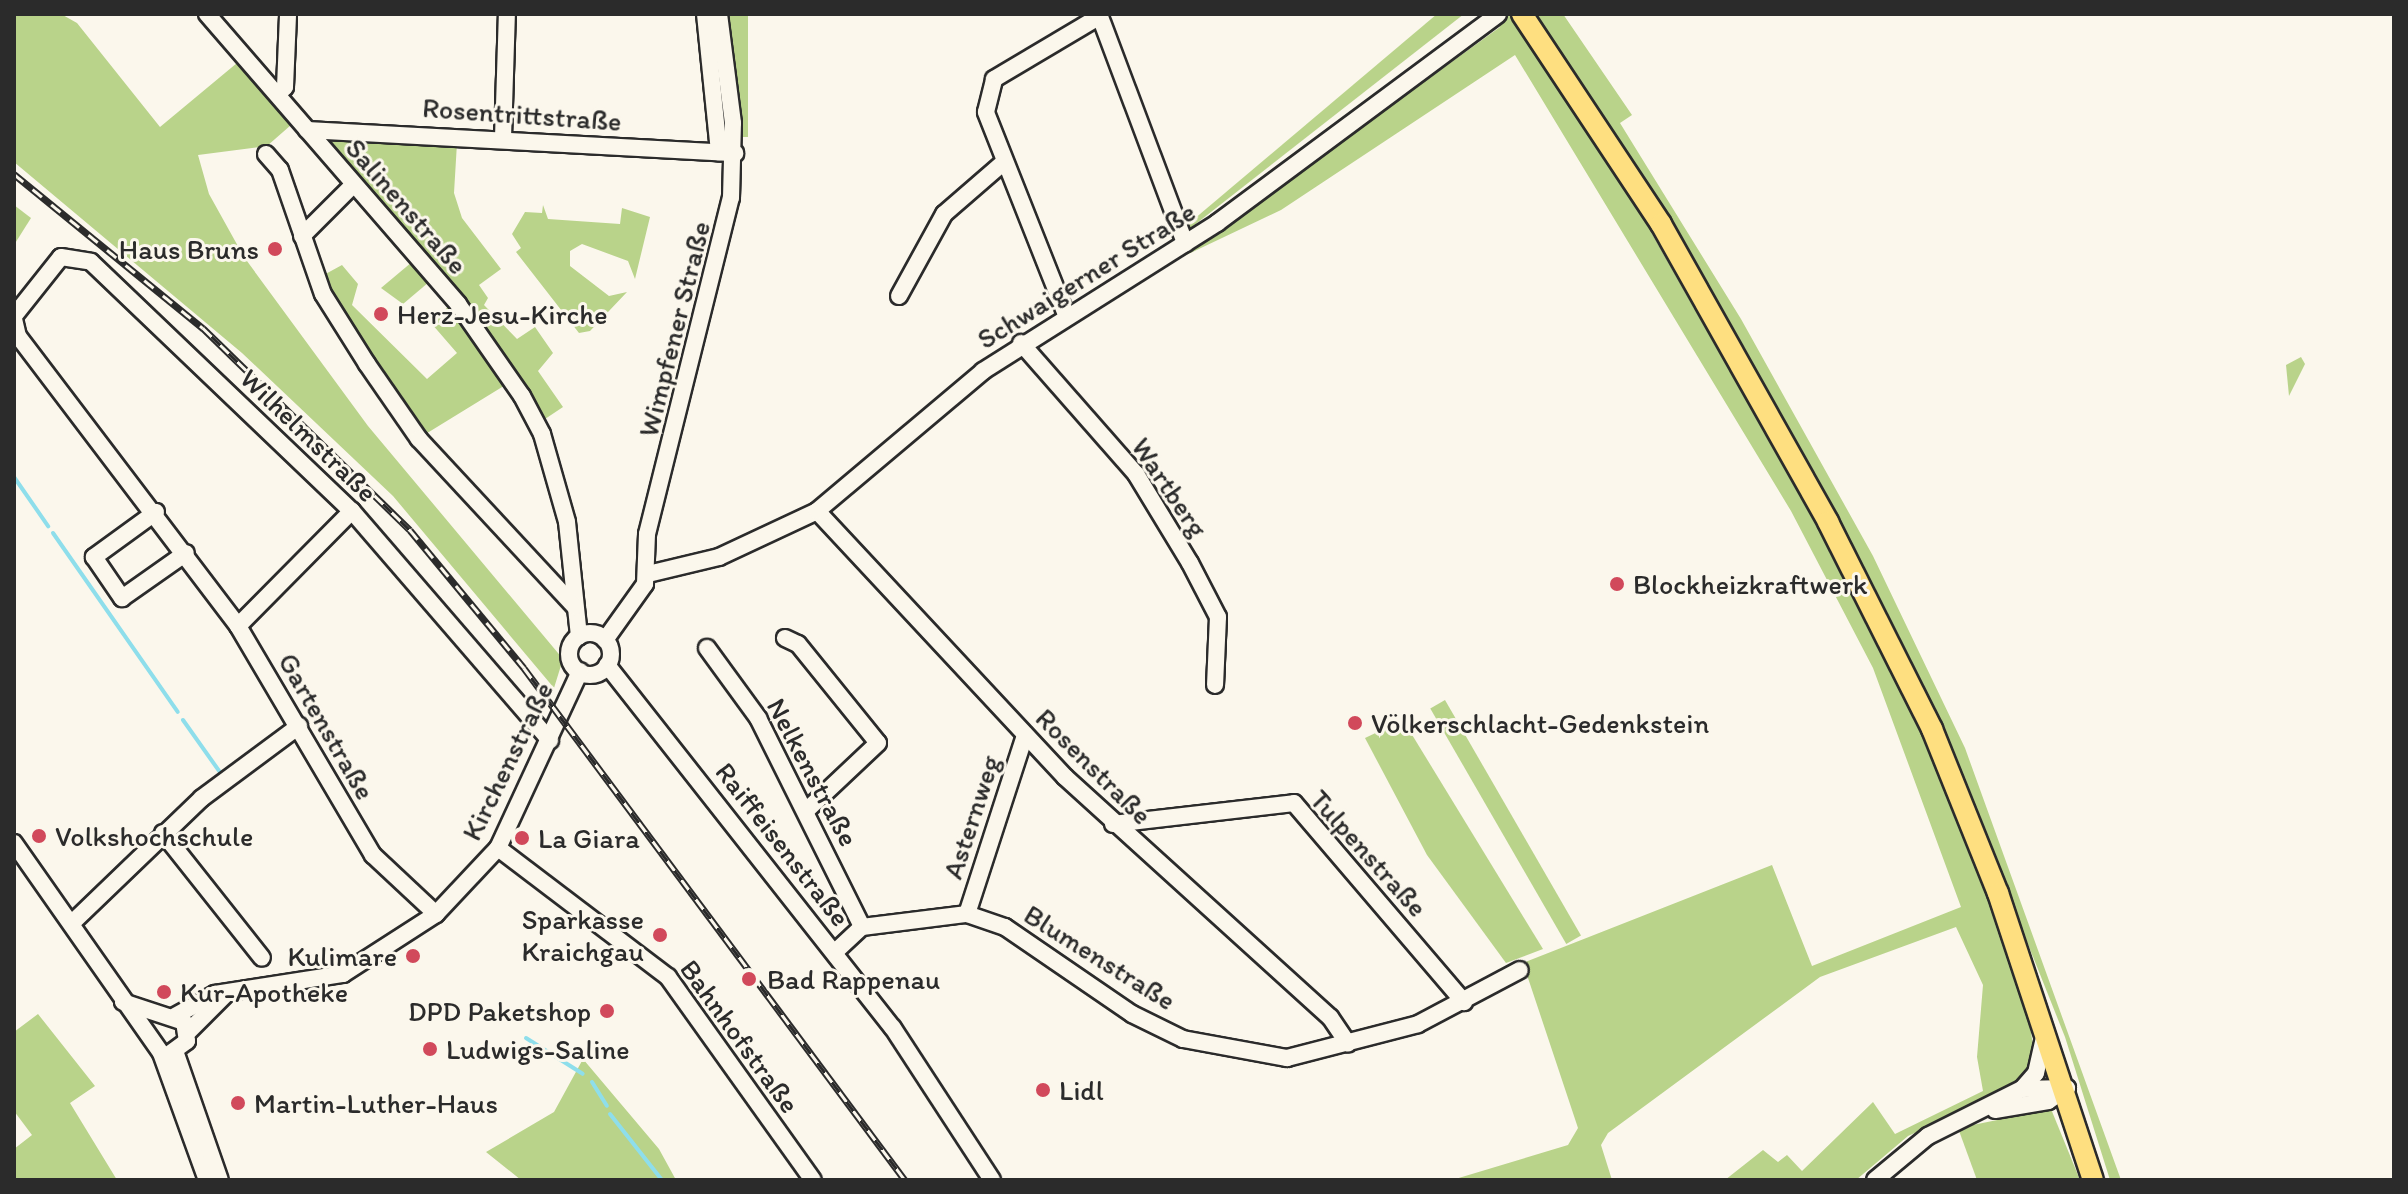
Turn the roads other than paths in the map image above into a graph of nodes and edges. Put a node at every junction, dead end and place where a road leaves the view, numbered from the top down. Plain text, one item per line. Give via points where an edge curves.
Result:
1 (207, 14) edge
2 (288, 14) edge
3 (507, 14) edge
4 (705, 14) edge
5 (719, 14) edge
6 (1498, 14) edge
7 (1522, 14) edge
8 (1100, 15) edge
9 (278, 94) junction
10 (307, 130) junction
11 (503, 138) junction
12 (727, 152) junction
13 (266, 154) dead end
14 (1004, 162) junction
15 (353, 185) junction
16 (302, 236) junction
17 (1185, 243) junction
18 (899, 296) dead end
19 (1065, 312) junction
20 (14, 317) edge
21 (18, 336) joint
22 (1021, 343) junction
23 (352, 511) junction
24 (817, 511) junction
25 (156, 512) junction
26 (186, 553) junction
27 (648, 574) junction
28 (575, 607) junction
29 (238, 626) junction
30 (579, 636) junction
31 (785, 638) dead end
32 (605, 640) junction
33 (707, 648) dead end
34 (607, 665) junction
35 (580, 671) junction
36 (1215, 685) dead end
37 (299, 726) junction
38 (1025, 735) junction
39 (550, 740) junction
40 (807, 810) junction
41 (1113, 824) junction
42 (163, 833) junction
43 (14, 843) edge
44 (498, 848) junction
45 (436, 914) junction
46 (967, 914) junction
47 (72, 923) junction
48 (862, 927) junction
49 (835, 952) junction
50 (262, 958) dead end
51 (1520, 970) dead end
52 (227, 993) junction
53 (122, 1001) junction
54 (1464, 1002) junction
55 (166, 1017) junction
56 (2046, 1030) junction
57 (188, 1032) junction
58 (149, 1038) junction
59 (1348, 1044) junction
60 (168, 1053) junction
61 (2067, 1088) junction
62 (2022, 1089) junction
63 (2048, 1101) junction
64 (1982, 1112) junction
65 (2076, 1120) junction
66 (207, 1169) edge
67 (220, 1180) edge
68 (813, 1180) edge
69 (992, 1180) edge
70 (1875, 1180) edge
71 (2093, 1180) edge

1 - 9 street, Salinenstraße
2 - 9 street via 285,87
3 - 11 street
4 - 12 street, Wimpfener Straße
5 - 12 street, Wimpfener Straße
6 - 17 street, Schwaigerner Straße
7 - 56 main road via 1661,224 1828,522 1932,729
8 - 14 street via 994,79 986,112
8 - 17 street
9 - 10 street, Salinenstraße
10 - 11 street, Rosentrittstraße
10 - 15 street, Salinenstraße
11 - 12 street, Rosentrittstraße
12 - 27 street, Wimpfener Straße via 717,271 647,534
13 - 16 street via 280,170
14 - 18 street via 944,214
14 - 19 street
15 - 16 street
15 - 28 street, Salinenstraße via 458,304 541,430 567,522
16 - 28 street via 323,294 419,439
17 - 19 street, Schwaigerner Straße
19 - 22 street, Schwaigerner Straße
20 - 21 street, Wilhelmstraße
20 - 23 street, Wilhelmstraße via 61,257 91,262
21 - 25 street, Gartenstraße
22 - 24 street, Schwaigerner Straße
22 - 36 street, Wartberg via 1136,474 1190,563 1218,617
23 - 29 street
23 - 39 street, Wilhelmstraße
24 - 27 street, Schwaigerner Straße via 719,557
24 - 38 street, Rosenstraße
25 - 26 street, Gartenstraße
25 - 26 street via 94,557 122,598
26 - 29 street, Gartenstraße
27 - 32 street
28 - 30 street, Salinenstraße
29 - 37 street, Gartenstraße
30 - 32 street
30 - 35 street via 569,655
31 - 40 street via 798,644 878,743
32 - 34 street
33 - 40 street, Nelkenstraße via 758,718
34 - 35 street via 597,673
34 - 49 street, Raiffeisenstraße
35 - 39 street, Kirchenstraße
37 - 42 street
37 - 45 street, Gartenstraße via 373,855
38 - 41 street, Rosenstraße
38 - 46 street, Asternweg
39 - 44 street, Kirchenstraße
40 - 48 street, Nelkenstraße
41 - 54 street, Tulpenstraße via 1294,803
41 - 59 street, Rosenstraße via 1330,1017
42 - 47 street
42 - 50 street
43 - 47 street
44 - 45 street, Kirchenstraße
44 - 68 street, Bahnhofstraße via 668,977
45 - 52 street, Kirchenstraße via 343,974
46 - 48 street, Blumenstraße
46 - 59 street, Blumenstraße via 1005,927 1086,985 1183,1039 1287,1058
47 - 53 street
48 - 49 street
49 - 69 street, Raiffeisenstraße via 930,1077
51 - 54 street, Blumenstraße
52 - 55 street, Kirchenstraße
52 - 57 street
53 - 55 street
53 - 58 street
54 - 59 street, Blumenstraße
55 - 57 street
55 - 58 street
56 - 61 main road
56 - 62 street via 2036,1073
57 - 60 street
58 - 60 street
60 - 66 street
61 - 62 street
61 - 63 street
61 - 65 main road
62 - 64 street
63 - 64 street
63 - 65 street
64 - 70 street via 1928,1136
65 - 71 main road
66 - 67 street

